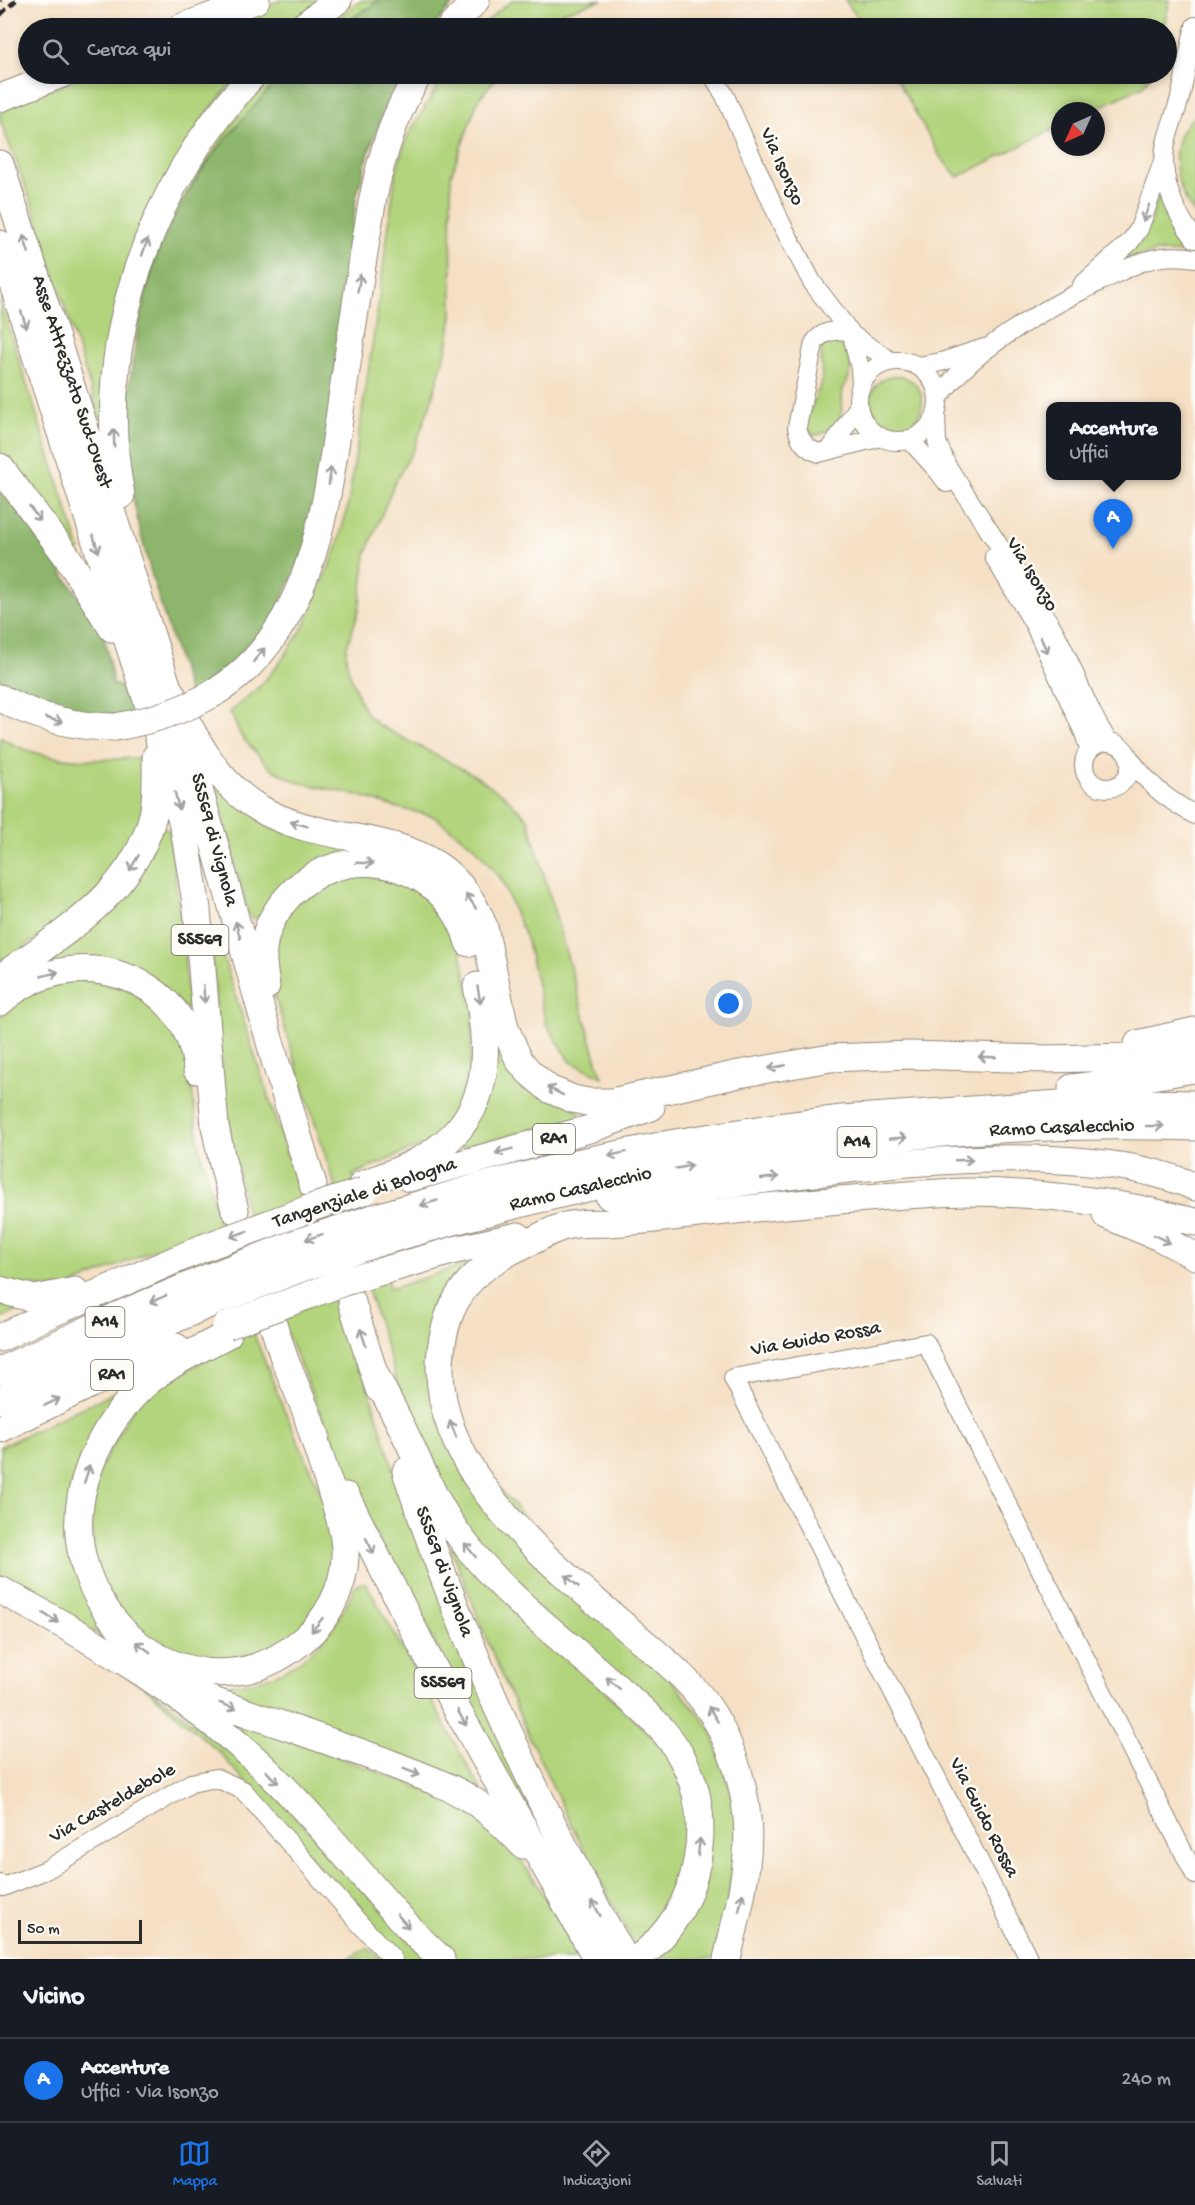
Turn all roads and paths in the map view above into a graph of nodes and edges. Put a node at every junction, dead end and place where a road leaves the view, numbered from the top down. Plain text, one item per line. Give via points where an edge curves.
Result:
1 (256, 0) edge
2 (338, 0) edge
3 (476, 0) edge
4 (207, 18) edge
5 (314, 18) edge
6 (459, 18) edge
7 (1195, 26) edge
8 (36, 84) edge
9 (245, 84) edge
10 (414, 84) edge
11 (718, 84) edge
12 (0, 98) edge
13 (1195, 99) edge
14 (1170, 129) junction
15 (1164, 157) junction
16 (0, 164) edge
17 (1195, 239) edge
18 (0, 244) edge
19 (1195, 258) edge
20 (1067, 298) junction
21 (850, 333) junction
22 (991, 346) junction
23 (891, 361) junction
24 (918, 366) junction
25 (861, 385) junction
26 (937, 406) junction
27 (858, 407) junction
28 (881, 437) junction
29 (909, 439) junction
30 (827, 451) junction
31 (0, 467) edge
32 (141, 599) junction
33 (136, 667) junction
34 (170, 691) junction
35 (0, 698) edge
36 (155, 725) junction
37 (1108, 741) junction
38 (1089, 749) junction
39 (1130, 759) junction
40 (1120, 784) junction
41 (1164, 797) junction
42 (1195, 815) edge
43 (0, 978) edge
44 (0, 1002) edge
45 (1195, 1031) edge
46 (1195, 1052) edge
47 (1046, 1059) junction
48 (277, 1067) junction
49 (1195, 1068) edge
50 (739, 1074) junction
51 (1195, 1104) edge
52 (842, 1119) junction
53 (1195, 1127) edge
54 (222, 1160) junction
55 (1195, 1187) edge
56 (363, 1188) junction
57 (313, 1196) junction
58 (1056, 1197) junction
59 (524, 1203) junction
60 (235, 1210) dead end
61 (1195, 1222) edge
62 (564, 1226) junction
63 (374, 1231) junction
64 (1195, 1256) edge
65 (153, 1268) junction
66 (216, 1287) junction
67 (0, 1290) edge
68 (352, 1303) dead end
69 (274, 1328) dead end
70 (227, 1330) junction
71 (0, 1338) edge
72 (0, 1371) edge
73 (374, 1372) junction
74 (0, 1400) edge
75 (308, 1418) junction
76 (0, 1429) edge
77 (0, 1590) edge
78 (117, 1657) junction
79 (1195, 1875) edge
80 (0, 1884) edge
81 (593, 1951) edge
82 (393, 1959) edge
83 (441, 1959) edge
84 (625, 1959) edge
85 (637, 1959) edge
86 (728, 1959) edge
87 (1029, 1959) edge

1 - 4 highway
2 - 5 highway
3 - 6 highway
7 - 14 street
8 - 12 highway
32 -> 9 highway via 116,470 114,439 117,371 129,299 150,232 180,175 224,107
35 -> 10 highway, bridge via 60,723 115,727 141,723 172,714 214,693 244,671 273,637 309,563 326,502 378,172 386,143
11 - 21 street, Via Isonzo via 799,259
13 - 14 street
14 - 15 street
15 - 17 street via 1171,200
15 -> 20 street via 1139,229 1130,242
32 -> 16 highway, Asse Attrezzato Sud-Ovest
18 -> 33 highway, Asse Attrezzato Sud-Ovest
19 - 20 street via 1144,261
20 - 22 street
21 - 23 street
21 - 25 street
21 - 30 street via 827,331 814,343 809,363 798,434 813,451
22 - 24 street
22 - 26 street via 950,382
23 - 24 street
23 - 25 street via 874,369
24 - 26 street via 932,380
25 - 27 street
26 - 29 street via 925,431
26 - 37 street, Via Isonzo via 936,442 947,466 1052,627
27 - 28 street via 866,425
27 - 30 street
28 - 29 street
28 - 30 street
29 -> 38 street, Via Isonzo via 938,471 1035,626
31 -> 33 highway via 66,555
32 - 34 highway, SS569 di Vignola / SS569
33 - 36 highway, SS569 di Vignola / SS569
48 -> 34 highway, SS569 di Vignola / SS569
50 -> 34 highway via 612,1102 586,1102 549,1089 529,1072 511,1045 484,927 459,885 435,864 410,851 298,824 257,807 213,766
36 -> 43 highway via 153,813 132,867 89,913
36 -> 54 highway, SS569 di Vignola / SS569 via 191,866 211,1088
37 - 38 street
37 - 39 street via 1122,746
38 - 40 street via 1083,761 1089,780 1102,788
39 - 40 street via 1129,773
39 - 41 street
40 - 41 street
41 - 42 street
44 -> 54 highway via 29,981 64,970 110,972 148,988 169,1006 191,1041 202,1101
45 - 47 highway
46 - 47 highway
47 -> 50 highway, RA1 via 910,1055 815,1060
48 -> 56 highway via 263,949 274,915 290,894 326,869 355,862 399,868 440,892 458,914 470,948 486,1041 483,1077 463,1122 443,1144
48 - 57 highway, SS569 di Vignola / SS569
49 - 52 highway via 1104,1084 977,1094
50 -> 56 highway, Tangenziale di Bologna / RA1 via 593,1128
51 - 52 highway, Ramo Casalecchio / A14 via 1088,1102
52 -> 63 highway, Ramo Casalecchio / A14 via 622,1153 483,1186
59 -> 53 highway, Ramo Casalecchio / A14 via 698,1164 862,1141 1012,1130
54 - 60 highway, SS569 di Vignola / SS569
59 -> 55 highway via 1011,1158 1112,1165 1161,1174
56 - 57 highway, Tangenziale di Bologna / RA1, bridge
57 -> 65 highway, Tangenziale di Bologna / RA1, bridge
58 - 61 highway via 1135,1208
58 - 62 highway via 972,1192 831,1200
58 -> 64 highway via 1127,1223
59 - 63 highway, Ramo Casalecchio / A14
62 - 70 highway, bridge via 386,1270 291,1302
86 -> 62 highway via 743,1890 749,1828 744,1791 718,1723 686,1681 508,1520 476,1476 444,1404 439,1361 455,1302 488,1263
63 - 66 highway, Ramo Casalecchio / A14, bridge
65 - 67 highway via 51,1297 35,1299
65 - 71 highway, Tangenziale di Bologna / RA1
66 -> 72 highway, Ramo Casalecchio / A14 via 117,1316
66 - 74 highway, Ramo Casalecchio / A14
73 -> 68 highway, SS569 di Vignola / SS569
69 - 75 highway, SS569
75 -> 70 highway via 344,1539 343,1574 322,1620 284,1655 235,1672 180,1668 161,1660 126,1635 91,1583 80,1544 82,1490 94,1454 137,1391 166,1367
76 -> 70 highway, RA1 via 91,1384
84 -> 73 highway, SS569 di Vignola / SS569 via 562,1846 496,1707 440,1571
85 -> 73 highway via 661,1938 679,1913 692,1884 700,1825 697,1800 684,1760 662,1727 514,1596 471,1551 437,1503
75 -> 81 highway, SS569 via 427,1656
77 -> 78 highway
78 -> 81 highway via 202,1697 425,1777 472,1800 524,1846
78 -> 83 highway via 197,1711 259,1762
79 - 87 street, Via Guido Rossa via 926,1343 733,1377
80 - 82 street, Via Casteldebole via 3,1887 46,1870 191,1784 216,1778 243,1790

